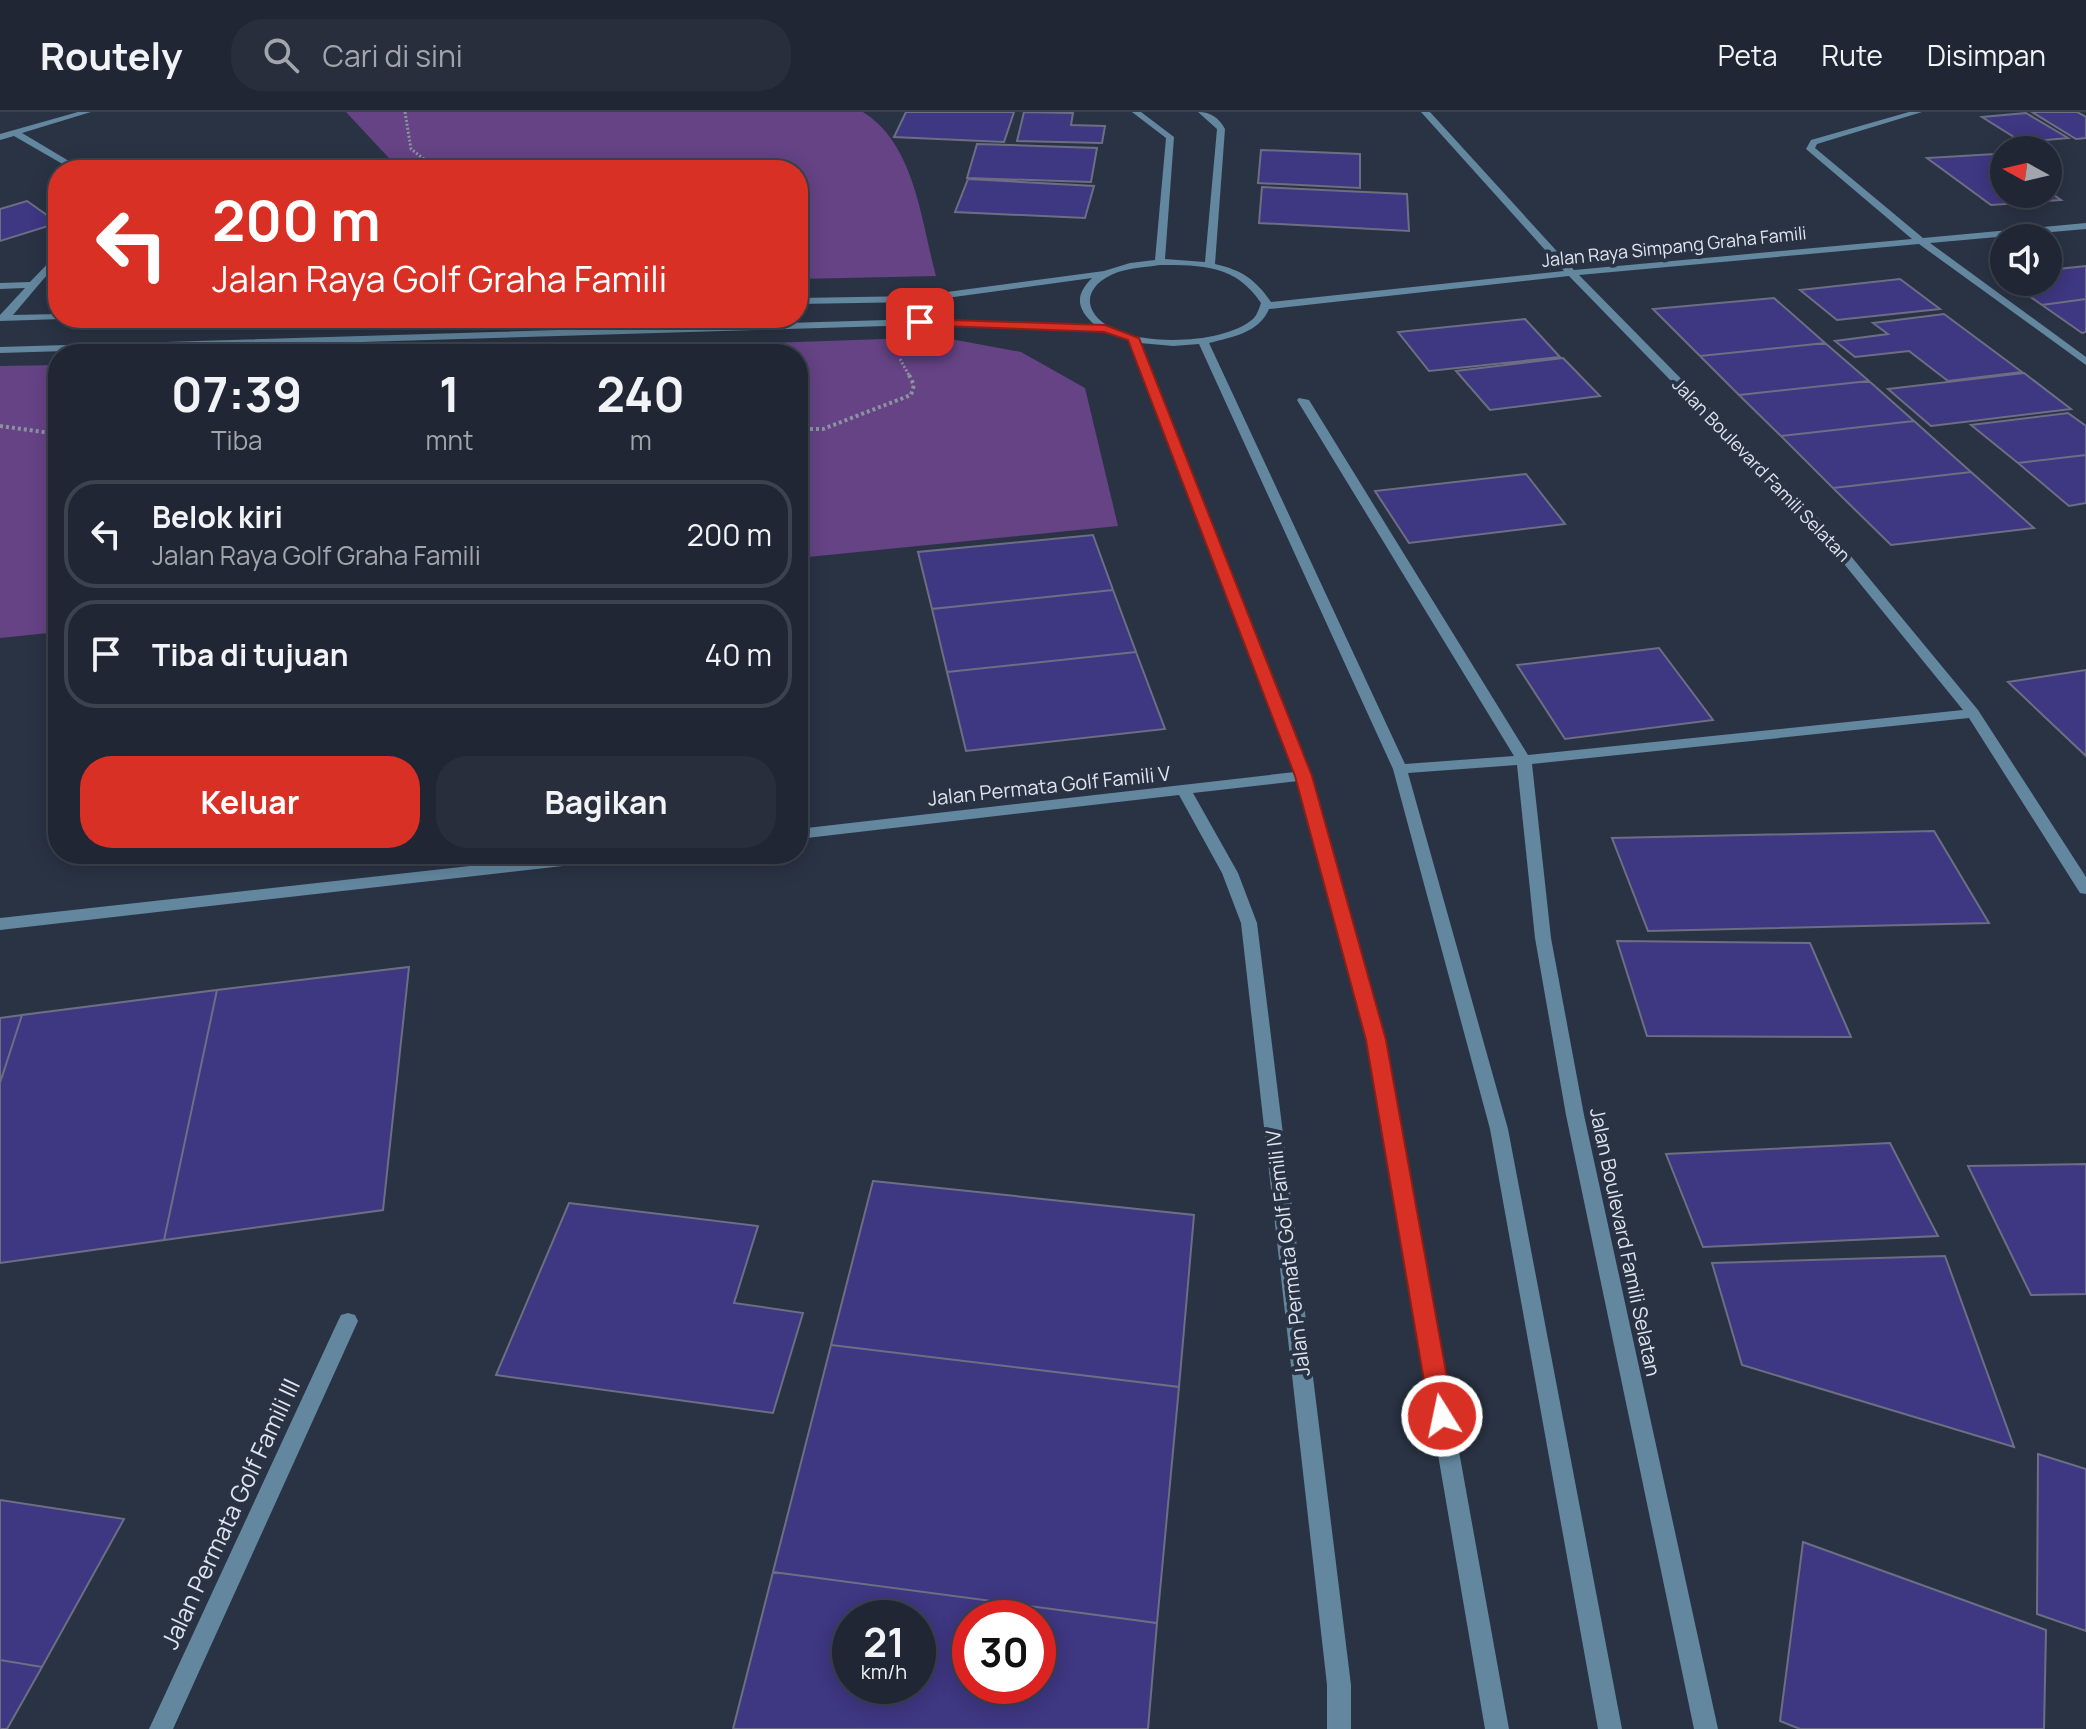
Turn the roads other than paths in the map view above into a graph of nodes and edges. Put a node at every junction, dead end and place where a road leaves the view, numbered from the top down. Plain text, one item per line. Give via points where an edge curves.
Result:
1 (87, 112) edge
2 (1136, 112) edge
3 (1202, 112) edge
4 (1425, 112) edge
5 (1918, 112) edge
6 (15, 133) junction
7 (0, 137) edge
8 (62, 160) edge
9 (2086, 226) edge
10 (1918, 239) junction
11 (1160, 262) junction
12 (1210, 266) junction
13 (48, 267) edge
14 (1571, 273) junction
15 (1106, 274) junction
16 (32, 285) junction
17 (0, 286) edge
18 (808, 301) edge
19 (1267, 306) junction
20 (48, 317) edge
21 (2, 318) edge
22 (808, 325) edge
23 (723, 328) edge
24 (1105, 328) junction
25 (1133, 338) junction
26 (1203, 342) junction
27 (197, 344) edge
28 (48, 349) edge
29 (0, 350) edge
30 (2086, 362) edge
31 (1303, 400) dead end
32 (1973, 713) junction
33 (1524, 760) junction
34 (1400, 769) junction
35 (1304, 776) junction
36 (1184, 791) junction
37 (808, 833) edge
38 (535, 864) edge
39 (2086, 889) edge
40 (0, 924) edge
41 (348, 1321) dead end
42 (161, 1729) edge
43 (1339, 1729) edge
44 (1497, 1729) edge
45 (1610, 1729) edge
46 (1706, 1729) edge

1 - 6 street
2 - 11 street via 1170,137
3 - 12 street via 1221,129
4 - 14 street, Jalan Boulevard Famili Selatan
5 - 10 street via 1814,142 1810,149
6 - 7 street
6 - 8 street
9 - 10 street, Jalan Raya Simpang Graha Famili
10 - 14 street, Jalan Raya Simpang Graha Famili
10 - 30 street
11 - 12 street
11 - 15 street
12 - 19 street via 1252,282
13 - 16 street
14 - 19 street, Jalan Raya Simpang Graha Famili
14 - 32 street, Jalan Boulevard Famili Selatan via 1822,529
15 - 18 street via 917,299
15 - 24 street via 1084,294 1083,306
16 - 17 street
16 - 21 street
19 - 26 street via 1248,329
20 - 21 street
22 - 24 street via 920,322
23 - 27 street
24 - 25 street
25 - 26 street
25 - 35 street
26 - 34 street
28 - 29 street
31 - 33 street, Jalan Boulevard Famili Selatan
32 - 33 street
32 - 39 street, Jalan Boulevard Famili Selatan
33 - 34 street
33 - 46 street, Jalan Boulevard Famili Selatan via 1543,938 1572,1101
34 - 45 street via 1499,1129
35 - 36 street, Jalan Permata Golf Famili V
35 - 44 street via 1376,1040
36 - 37 street, Jalan Permata Golf Famili V
36 - 43 street, Jalan Permata Golf Famili IV via 1230,873 1249,923 1339,1685
38 - 40 street
41 - 42 street, Jalan Permata Golf Famili III

